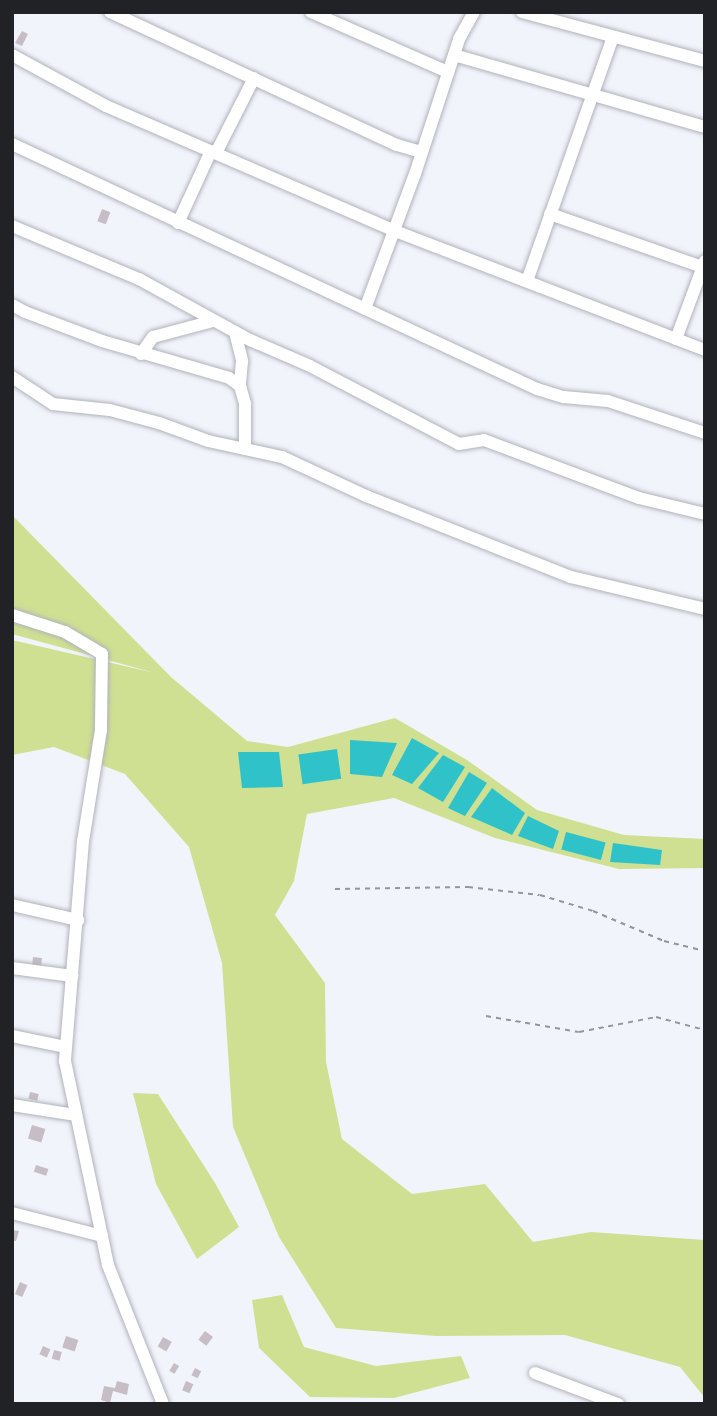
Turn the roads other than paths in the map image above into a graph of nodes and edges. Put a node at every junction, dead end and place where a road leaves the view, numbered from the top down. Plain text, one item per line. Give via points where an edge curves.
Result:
1 (110, 12) edge
2 (311, 12) edge
3 (474, 12) edge
4 (522, 12) edge
5 (612, 39) junction
6 (12, 55) edge
7 (454, 55) junction
8 (705, 61) edge
9 (448, 72) junction
10 (254, 78) junction
11 (592, 95) junction
12 (705, 127) edge
13 (12, 144) edge
14 (214, 152) junction
15 (422, 152) junction
16 (551, 214) junction
17 (178, 223) junction
18 (12, 226) edge
19 (395, 231) junction
20 (703, 264) edge
21 (527, 281) junction
22 (12, 304) edge
23 (365, 309) junction
24 (213, 321) junction
25 (235, 332) junction
26 (676, 339) junction
27 (705, 350) edge
28 (141, 354) junction
29 (12, 377) edge
30 (240, 386) junction
31 (705, 433) edge
32 (245, 449) junction
33 (705, 514) edge
34 (705, 609) edge
35 (12, 615) edge
36 (12, 905) edge
37 (78, 920) junction
38 (12, 968) edge
39 (72, 976) junction
40 (12, 1037) edge
41 (65, 1047) junction
42 (12, 1105) edge
43 (76, 1115) junction
44 (12, 1213) edge
45 (102, 1236) junction
46 (535, 1373) dead end
47 (163, 1404) edge
48 (618, 1404) edge

1 - 10 street
2 - 9 street
3 - 7 street
4 - 5 street
5 - 8 street
5 - 11 street
6 - 14 street via 106,106
7 - 9 street
7 - 11 street
9 - 15 street
10 - 14 street
10 - 15 street via 397,145
11 - 12 street
11 - 16 street
13 - 17 street
14 - 17 street
14 - 19 street
15 - 19 street
16 - 20 street
16 - 21 street
17 - 23 street
18 - 24 street via 139,279
19 - 21 street
19 - 23 street
20 - 26 street
21 - 26 street
22 - 28 street via 46,321
23 - 31 street via 537,388 564,397 608,401
24 - 25 street
24 - 28 street via 153,337
25 - 30 street via 242,361
25 - 33 street via 459,444 484,440 639,498
26 - 27 street
28 - 30 street via 229,378
29 - 32 street via 53,404 110,410
30 - 32 street via 246,404
32 - 34 street via 282,457 366,496 571,577
35 - 37 street via 65,632 102,654 101,730 83,841
36 - 37 street
37 - 39 street
38 - 39 street
39 - 41 street
40 - 41 street
41 - 43 street
42 - 43 street
43 - 45 street
44 - 45 street
45 - 47 street via 125,1313
46 - 48 street

